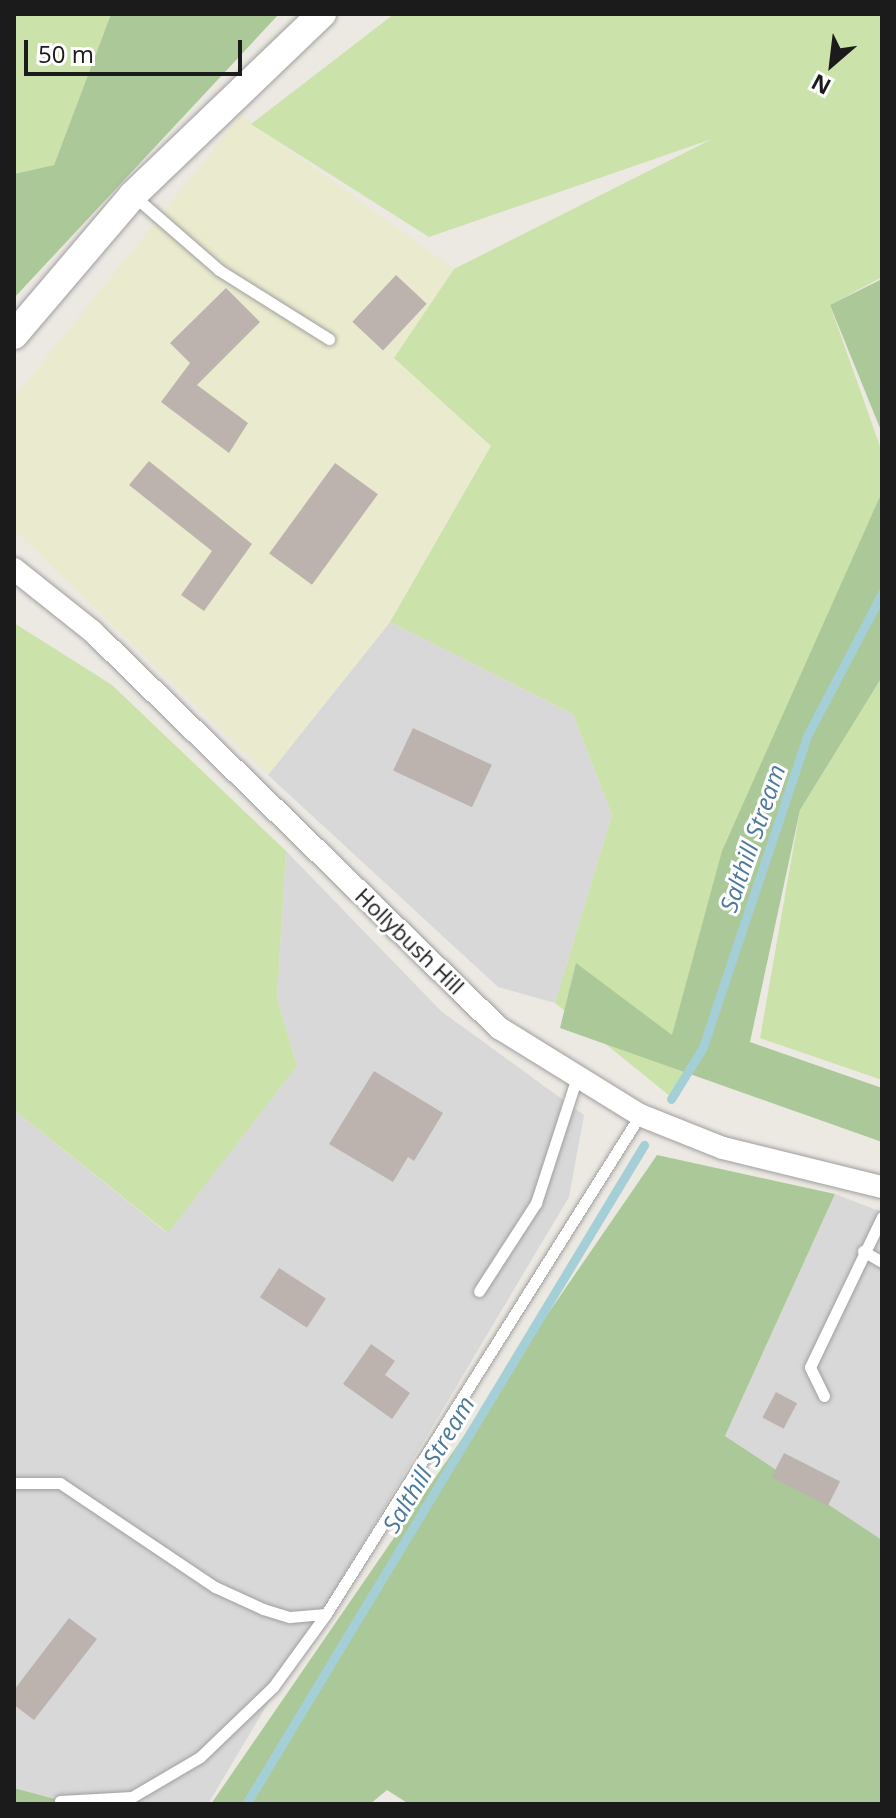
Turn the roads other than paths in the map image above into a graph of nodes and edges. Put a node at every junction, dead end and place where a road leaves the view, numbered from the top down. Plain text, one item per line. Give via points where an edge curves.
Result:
1 (322, 14) edge
2 (133, 195) junction
3 (14, 335) edge
4 (329, 339) dead end
5 (14, 569) edge
6 (576, 1080) junction
7 (640, 1115) junction
8 (882, 1187) edge
9 (882, 1217) edge
10 (863, 1251) junction
11 (882, 1262) edge
12 (479, 1291) dead end
13 (824, 1396) dead end
14 (14, 1483) edge
15 (326, 1614) junction
16 (60, 1801) dead end

1 - 2 street
2 - 3 street
2 - 4 lane via 219,270
5 - 6 street, Hollybush Hill via 92,631 499,1028
6 - 7 street, Hollybush Hill
6 - 12 lane via 536,1203
7 - 8 street, Hollybush Hill via 723,1148
7 - 15 lane
9 - 10 lane
10 - 11 lane
10 - 13 lane via 810,1367
14 - 15 lane via 60,1483 215,1587 263,1609 290,1617
15 - 16 lane via 273,1687 200,1757 132,1797

